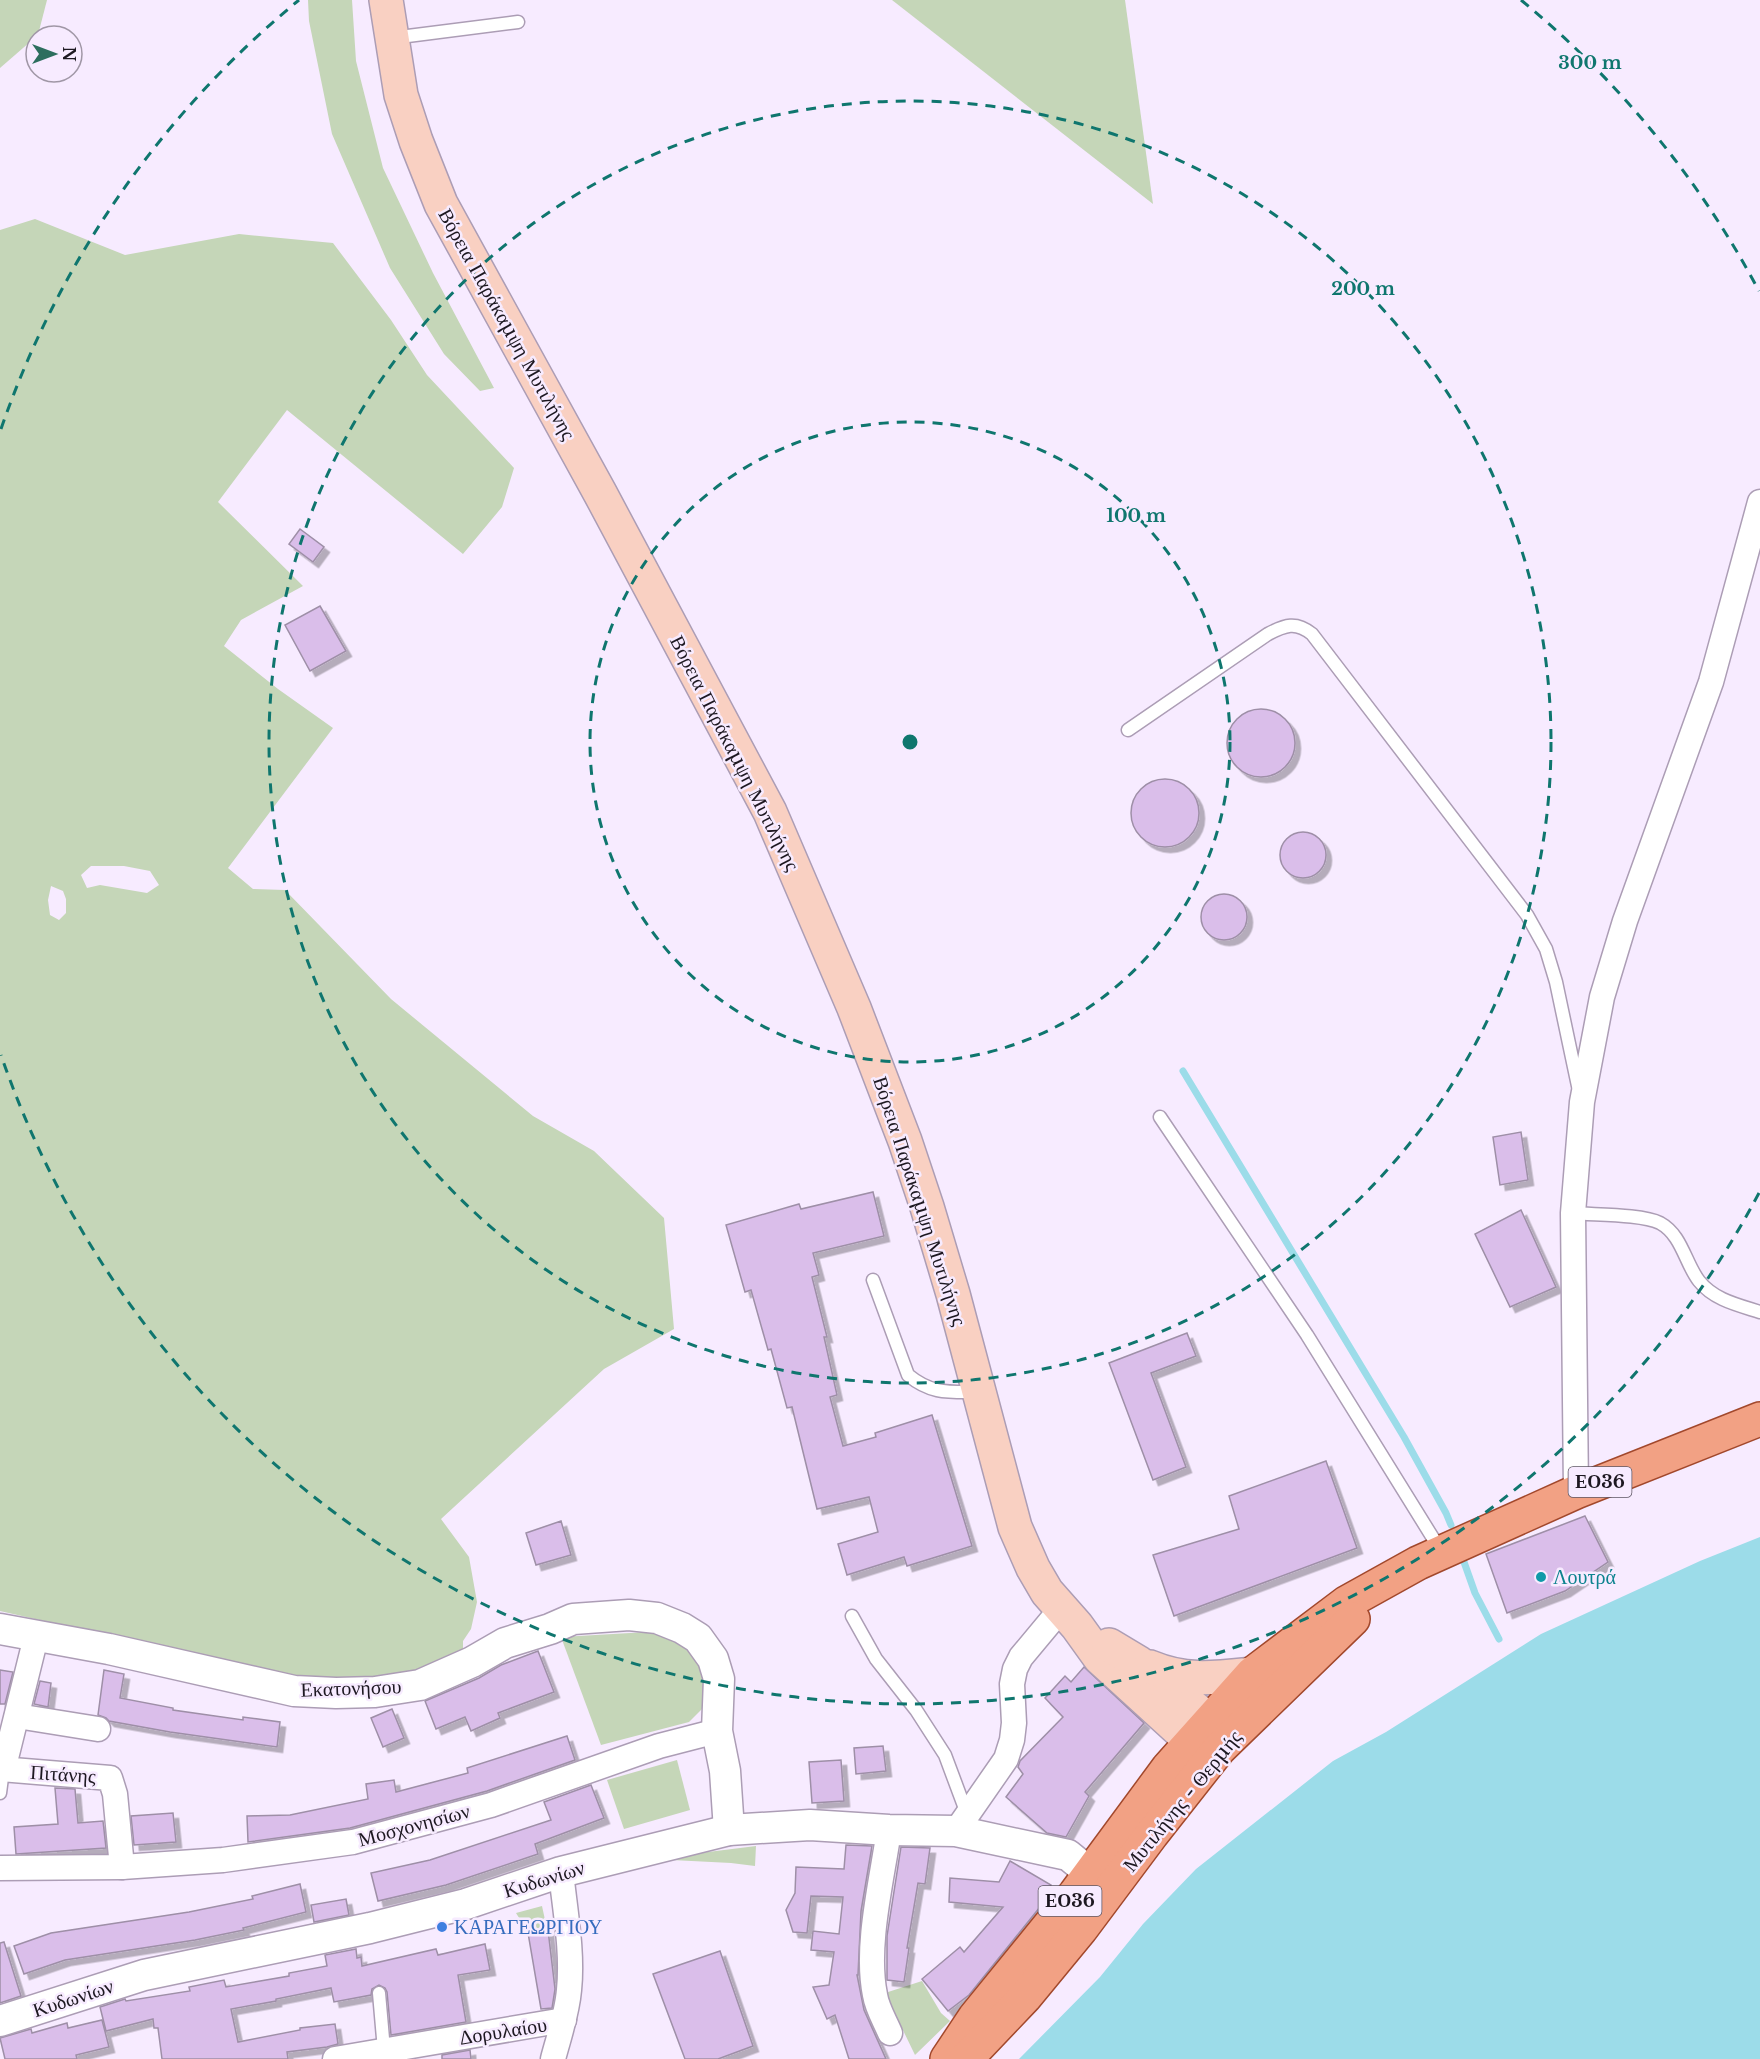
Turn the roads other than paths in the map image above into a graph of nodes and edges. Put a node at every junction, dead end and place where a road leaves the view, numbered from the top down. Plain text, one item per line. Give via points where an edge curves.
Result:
1 (386, 0) edge
2 (518, 22) dead end
3 (391, 38) junction
4 (1760, 502) edge
5 (1128, 730) dead end
6 (1582, 1102) junction
7 (1160, 1116) dead end
8 (1573, 1213) junction
9 (873, 1280) dead end
10 (1760, 1312) edge
11 (978, 1392) junction
12 (1760, 1419) edge
13 (1576, 1492) junction
14 (1430, 1558) junction
15 (852, 1616) dead end
16 (1069, 1618) junction
17 (0, 1629) edge
18 (36, 1638) junction
19 (1139, 1663) junction
20 (1252, 1674) junction
21 (16, 1716) junction
22 (98, 1730) dead end
23 (717, 1731) junction
24 (1206, 1737) junction
25 (1, 1769) edge
26 (0, 1793) edge
27 (962, 1823) junction
28 (729, 1830) junction
29 (889, 1830) junction
30 (122, 1867) junction
31 (0, 1868) edge
32 (561, 1872) junction
33 (1090, 1873) junction
34 (379, 1993) dead end
35 (564, 2020) junction
36 (0, 2021) edge
37 (890, 2033) dead end
38 (385, 2055) edge
39 (335, 2059) edge
40 (553, 2059) edge
41 (947, 2059) edge
42 (966, 2059) edge

1 - 3 main road, Βόρεια Παράκαμψη Μυτιλήνης
2 - 3 lane
3 - 11 main road, Βόρεια Παράκαμψη Μυτιλήνης via 401,95 441,204 770,812 854,1008 905,1141 953,1294
4 - 6 street via 1711,682 1625,921 1602,997
5 - 6 lane via 1275,630 1294,625 1304,627 1527,915 1546,949 1556,982
6 - 8 street
7 - 14 lane via 1307,1335
8 - 10 lane via 1660,1223 1677,1239 1698,1280 1713,1294
8 - 13 street
9 - 11 lane via 908,1375 930,1389
11 - 16 main road, Βόρεια Παράκαμψη Μυτιλήνης via 1016,1527 1033,1569
12 - 13 main road, Μυτιλήνης - Θερμής / ΕΟ36
13 - 14 main road, Μυτιλήνης - Θερμής / ΕΟ36
14 - 20 main road, Μυτιλήνης - Θερμής / ΕΟ36 via 1346,1603
14 - 24 main road, Μυτιλήνης - Θερμής / ΕΟ36
15 - 27 lane via 876,1659 945,1755
16 - 19 main road, Βόρεια Παράκαμψη Μυτιλήνης
16 - 24 main road, Βόρεια Παράκαμψη Μυτιλήνης via 1100,1658
16 - 27 street via 1021,1657 1012,1684 1014,1723 1006,1759
17 - 18 street, Εκατονήσου
18 - 21 street
18 - 23 street, Εκατονήσου via 109,1649 294,1691 346,1693 420,1685 505,1643 573,1619 629,1615 657,1618 699,1638 713,1659 719,1679
19 - 20 main road via 1188,1678
19 - 24 main road, Βόρεια Παράκαμψη Μυτιλήνης
20 - 24 main road, Μυτιλήνης - Θερμής / ΕΟ36
21 - 22 street
21 - 25 street
23 - 28 street via 725,1771
23 - 30 street, Μοσχονησίων via 659,1746 491,1805 372,1838 223,1860
24 - 33 main road, ΕΟ36
24 - 42 main road, Μυτιλήνης - Θερμής / ΕΟ36 via 1152,1834 1025,1997
25 - 26 lane
25 - 30 street, Πιτάνης via 110,1778
27 - 29 street, Κυδωνίων
27 - 33 street, Κυδωνίων via 1068,1855
28 - 29 street, Κυδωνίων via 810,1825
28 - 32 street, Κυδωνίων
29 - 37 street via 871,1969 875,1997
30 - 31 street, Μοσχονησίων
32 - 35 street via 569,1958
32 - 36 street, Κυδωνίων via 371,1935 144,1975
33 - 41 main road, ΕΟ36 via 975,2017
34 - 38 lane
35 - 38 street, Δορυλαίου
35 - 40 street
38 - 39 street, Δορυλαίου

